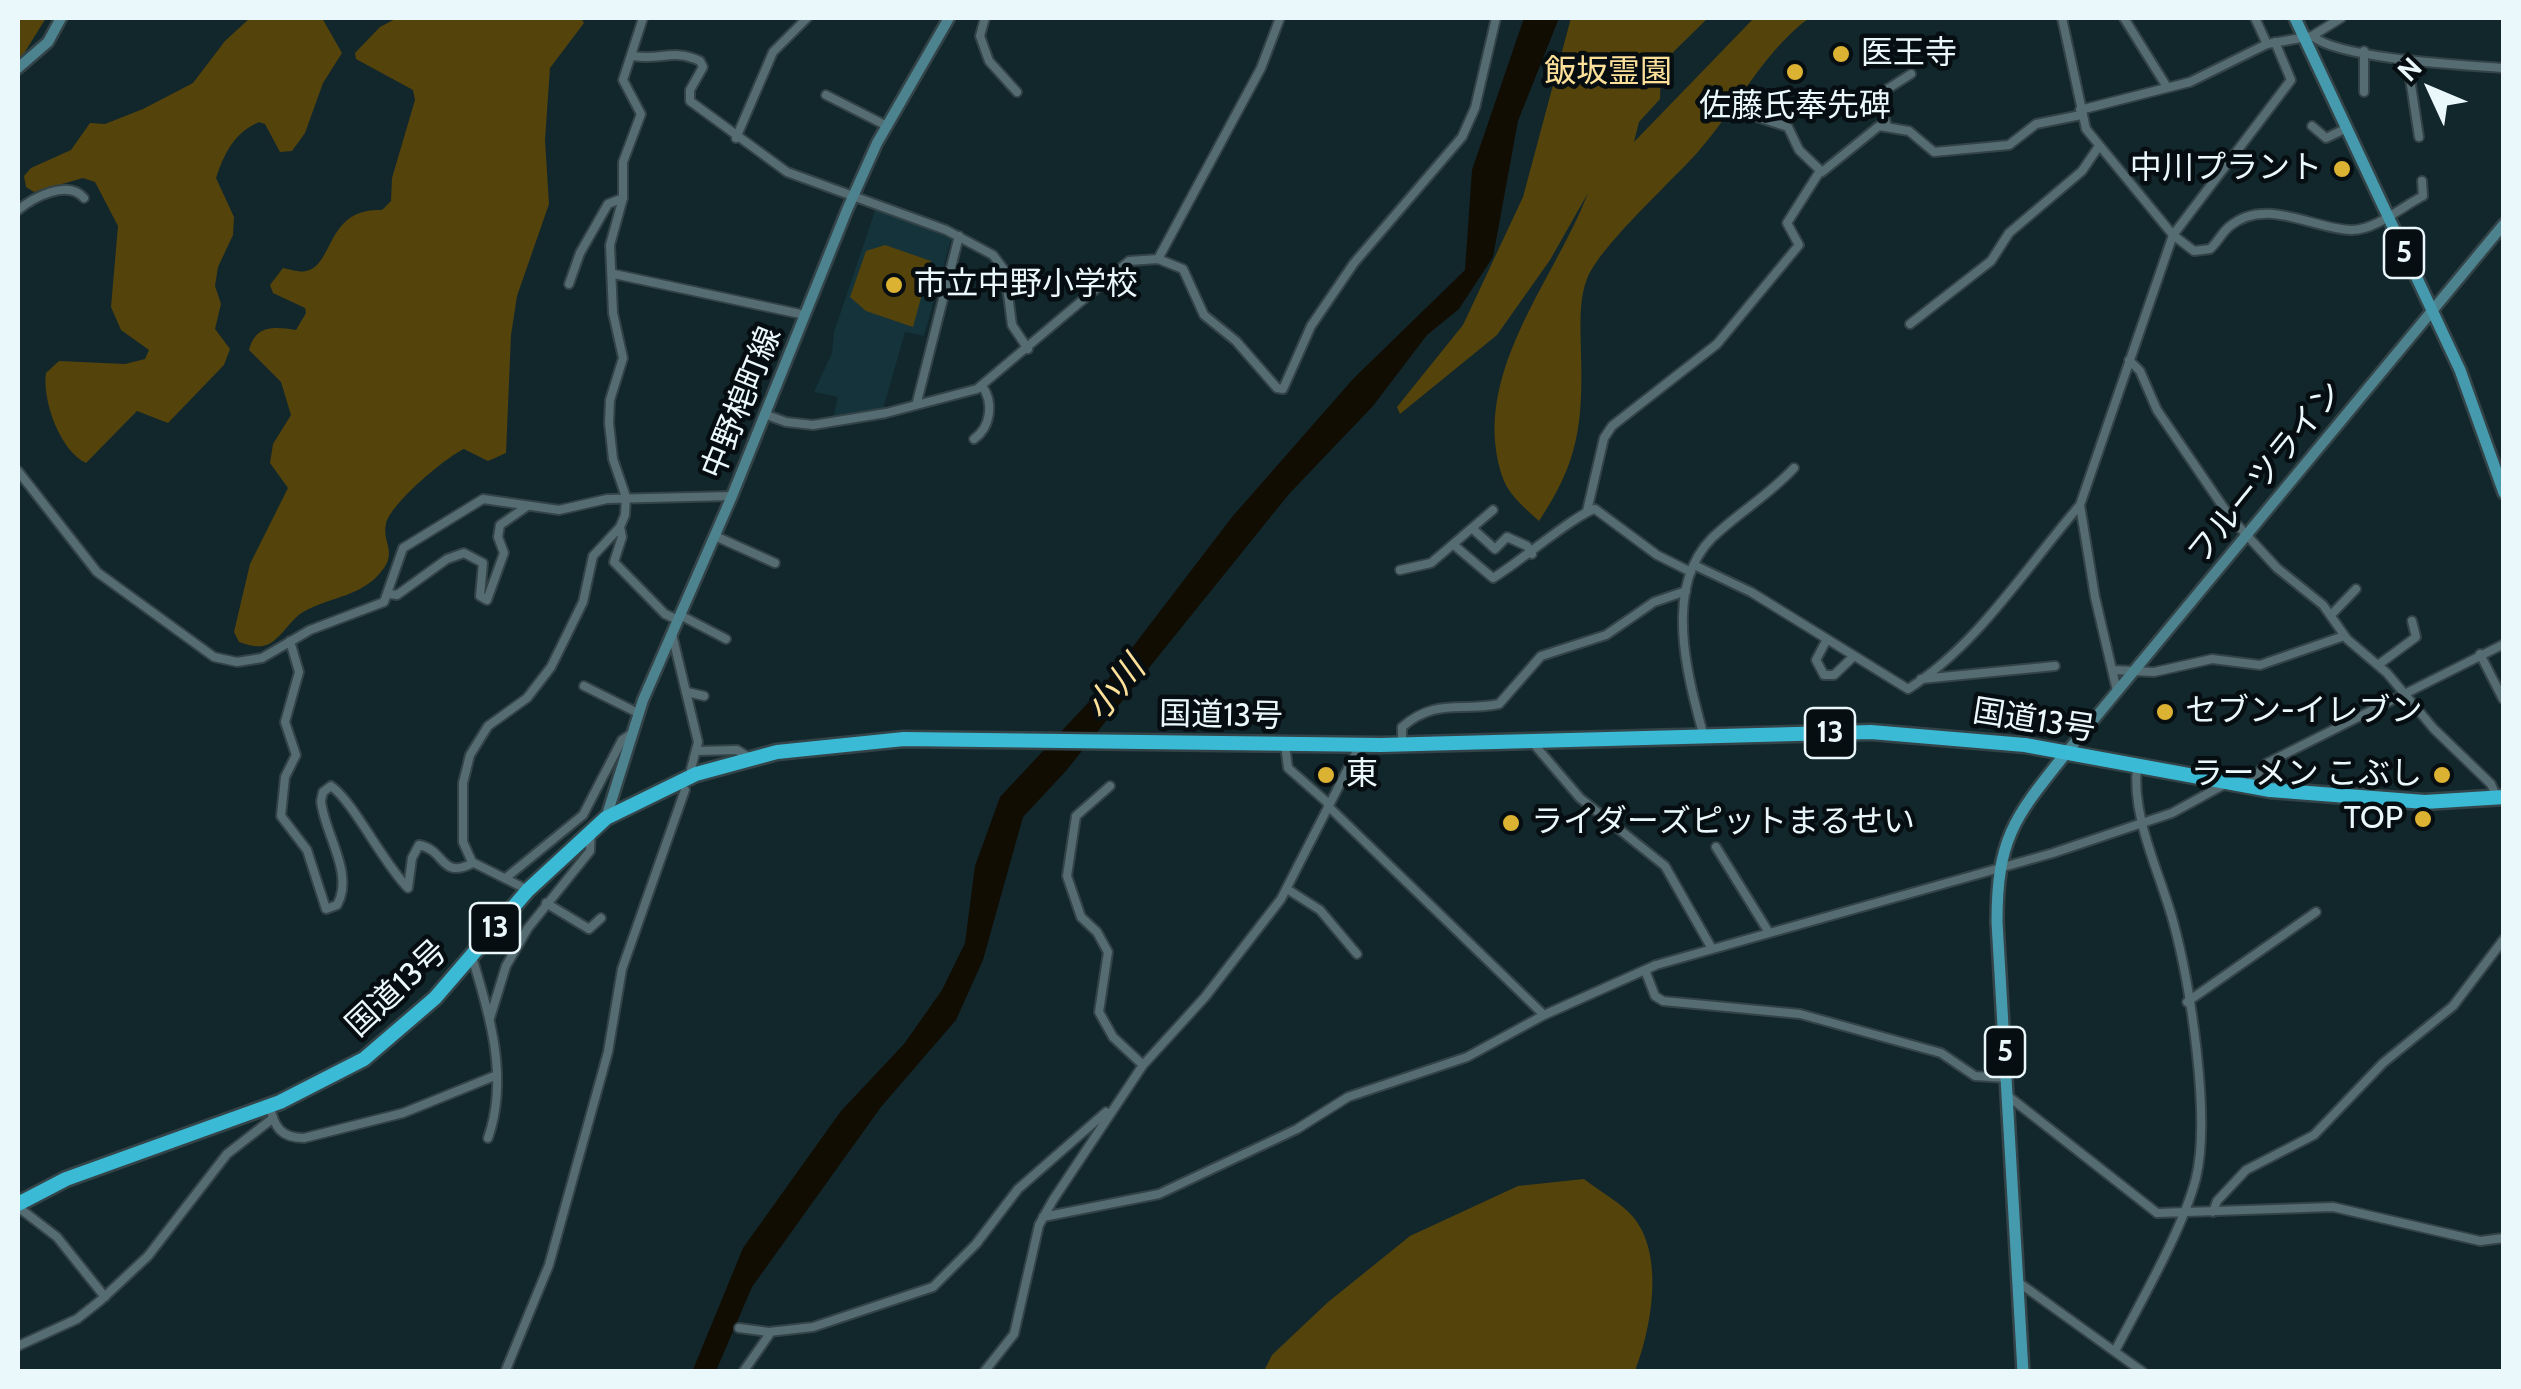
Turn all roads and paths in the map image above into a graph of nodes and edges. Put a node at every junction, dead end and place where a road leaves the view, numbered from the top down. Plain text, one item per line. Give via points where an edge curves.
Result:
1 (62, 18) edge
2 (643, 18) edge
3 (807, 18) edge
4 (949, 18) edge
5 (985, 18) edge
6 (1280, 18) edge
7 (1496, 18) edge
8 (2062, 18) edge
9 (2124, 18) edge
10 (2255, 18) edge
11 (2295, 18) edge
12 (2341, 18) edge
13 (2308, 37) junction
14 (2271, 43) junction
15 (2364, 51) junction
16 (632, 56) junction
17 (2407, 58) junction
18 (18, 68) edge
19 (2504, 68) edge
20 (1910, 74) dead end
21 (2167, 87) junction
22 (1017, 92) dead end
23 (2364, 92) dead end
24 (826, 96) dead end
25 (1744, 104) dead end
26 (2081, 112) junction
27 (888, 126) junction
28 (1887, 126) junction
29 (2312, 126) dead end
30 (2347, 128) junction
31 (2419, 137) dead end
32 (736, 138) junction
33 (2099, 146) junction
34 (1820, 171) junction
35 (2422, 181) dead end
36 (84, 198) dead end
37 (623, 198) junction
38 (853, 198) junction
39 (18, 210) edge
40 (2387, 215) junction
41 (2502, 228) edge
42 (2173, 235) junction
43 (958, 236) junction
44 (1158, 260) junction
45 (614, 274) junction
46 (569, 284) dead end
47 (2430, 310) junction
48 (804, 315) junction
49 (1910, 324) dead end
50 (1028, 349) junction
51 (2129, 360) junction
52 (982, 386) junction
53 (916, 402) junction
54 (764, 414) junction
55 (974, 439) dead end
56 (1794, 468) dead end
57 (18, 471) edge
58 (2504, 493) edge
59 (732, 496) junction
60 (626, 497) junction
61 (2080, 505) junction
62 (526, 507) junction
63 (1493, 510) dead end
64 (1586, 511) junction
65 (620, 527) junction
66 (1474, 530) junction
67 (715, 536) junction
68 (2247, 536) junction
69 (1455, 546) junction
70 (1532, 554) junction
71 (775, 562) dead end
72 (1693, 568) junction
73 (1400, 570) dead end
74 (2356, 589) dead end
75 (1686, 590) junction
76 (390, 594) junction
77 (2330, 615) junction
78 (679, 617) junction
79 (2412, 621) dead end
80 (672, 634) junction
81 (2344, 636) junction
82 (726, 638) dead end
83 (290, 641) junction
84 (1826, 641) junction
85 (2504, 644) edge
86 (2480, 654) junction
87 (1854, 656) junction
88 (2378, 665) junction
89 (2054, 666) dead end
90 (2112, 670) junction
91 (2136, 672) junction
92 (1921, 679) junction
93 (587, 685) dead end
94 (687, 692) junction
95 (2404, 692) junction
96 (2118, 694) junction
97 (704, 696) dead end
98 (2503, 699) edge
99 (638, 711) junction
100 (631, 734) junction
101 (1704, 737) junction
102 (1533, 743) junction
103 (1285, 745) junction
104 (1360, 745) junction
105 (1402, 745) junction
106 (696, 751) junction
107 (2066, 753) junction
108 (750, 758) junction
109 (2137, 766) junction
110 (691, 769) dead end
111 (2228, 782) junction
112 (1110, 786) dead end
113 (2247, 786) junction
114 (685, 790) dead end
115 (2500, 798) edge
116 (1329, 804) junction
117 (606, 818) junction
118 (2143, 823) junction
119 (591, 829) junction
120 (1716, 847) dead end
121 (473, 862) junction
122 (1999, 866) junction
123 (507, 877) junction
124 (1288, 889) junction
125 (528, 890) junction
126 (546, 904) junction
127 (2316, 912) dead end
128 (601, 918) dead end
129 (1768, 931) junction
130 (2504, 940) edge
131 (1711, 947) junction
132 (1357, 954) dead end
133 (472, 957) junction
134 (1645, 970) junction
135 (2187, 1002) junction
136 (1544, 1015) junction
137 (490, 1018) junction
138 (1143, 1064) junction
139 (497, 1076) junction
140 (2006, 1078) junction
141 (2007, 1096) junction
142 (271, 1112) junction
143 (1110, 1112) junction
144 (488, 1138) dead end
145 (18, 1205) edge
146 (2213, 1212) junction
147 (2182, 1214) junction
148 (1044, 1217) junction
149 (2504, 1238) edge
150 (2018, 1282) junction
151 (105, 1297) junction
152 (738, 1328) dead end
153 (771, 1332) junction
154 (18, 1346) edge
155 (2115, 1351) junction
156 (505, 1372) edge
157 (742, 1372) edge
158 (984, 1372) edge
159 (2023, 1372) edge
160 (2143, 1372) edge

1 - 18 main road via 48,42
2 - 16 street
3 - 32 street via 772,52
4 - 27 main road, 中野梍町線
5 - 22 street via 980,36 989,62
6 - 44 street via 1261,68
7 - 44 street via 1462,137 1354,263 1311,326 1283,389 1204,314 1186,272
8 - 26 street
9 - 21 street
10 - 14 street
11 - 13 main road, 5
12 - 13 street
13 - 14 street
13 - 15 street
13 - 30 main road, 5
14 - 21 street
14 - 42 street via 2292,80
15 - 17 street
15 - 23 street
16 - 32 street via 674,52 700,61 704,68 689,98
16 - 37 street via 624,80 641,114 623,162
17 - 19 street
17 - 31 street
20 - 28 street via 1878,95
21 - 26 street
24 - 27 street
25 - 34 street via 1788,127 1798,150
26 - 28 street via 2036,124 2009,144 1934,152 1908,131
26 - 33 street
27 - 38 main road, 中野梍町線
28 - 34 street via 1872,129 1832,168
29 - 30 street via 2326,138
30 - 40 main road, 5
32 - 38 street via 787,172
33 - 42 street
33 - 49 street via 2082,171 2008,233 1991,261
34 - 64 street via 1787,223 1800,245 1796,255 1717,344 1607,432
35 - 40 street via 2422,196
36 - 39 street via 67,189
37 - 45 street via 610,246
37 - 46 street via 608,204
38 - 43 street
38 - 48 main road, 中野梍町線
40 - 42 street via 2356,230 2295,215 2248,218 2200,252
40 - 47 main road, 5
41 - 47 main road, フルーツライン
42 - 51 street
43 - 50 street via 1001,261 1012,325
43 - 53 street
44 - 50 street via 1130,261
45 - 48 street
45 - 60 street via 622,358 609,423
47 - 58 main road, 5 via 2460,370
47 - 68 main road, フルーツライン
48 - 54 main road, 中野梍町線
50 - 52 street
51 - 61 street
51 - 68 street
52 - 53 street
52 - 55 street via 989,416
53 - 54 street via 812,424
54 - 59 main road, 中野梍町線
56 - 72 street via 1711,540
57 - 83 street via 97,572 206,653 229,662 253,660
59 - 60 street
59 - 67 main road, 中野梍町線
60 - 62 street via 560,510
60 - 65 street
61 - 90 street
61 - 92 street via 1997,604
62 - 76 street via 483,499 452,515 403,548
62 - 76 street via 500,525 504,553 487,600 480,596 483,563 464,553
63 - 66 street
64 - 70 street
64 - 72 street via 1604,512 1657,555
65 - 78 street via 614,562 665,614
65 - 121 street via 593,556 583,602 551,667 527,698 488,726 470,755 463,842
66 - 69 street
66 - 70 street via 1495,549 1506,538
67 - 71 street
67 - 78 main road, 中野梍町線
68 - 77 street
68 - 91 main road, フルーツライン
69 - 70 street via 1489,578
69 - 73 street via 1423,567
72 - 75 street
72 - 84 street via 1750,592
74 - 77 street
75 - 101 street via 1686,660
75 - 105 street via 1654,602 1606,636 1541,656 1499,704 1427,710 1402,727
76 - 83 street via 377,606
77 - 81 street
78 - 80 main road, 中野梍町線
78 - 82 street
79 - 88 street via 2416,636
80 - 94 street
80 - 99 main road, 中野梍町線
81 - 88 street
81 - 91 street via 2260,666 2212,659
83 - 121 street via 300,672 285,722 296,755 284,777 281,816 307,850 324,908 334,908 342,896 339,859 321,801 331,786 408,888 419,845 456,870
84 - 87 street
84 - 87 street via 1816,660 1824,675 1834,675
85 - 86 street
86 - 95 street
86 - 98 street
87 - 92 street via 1908,688
88 - 95 street
89 - 92 street
90 - 91 street
90 - 96 street
91 - 96 main road, フルーツライン
93 - 99 street
94 - 97 street
94 - 106 street
95 - 113 street via 2267,762
95 - 115 street
96 - 107 main road, フルーツライン
99 - 100 main road, 中野梍町線
100 - 117 main road, 中野梍町線
100 - 123 street via 583,815
101 - 102 highway, 国道13号 / 13
101 - 107 highway, 国道13号 / 13 via 1925,734
102 - 105 highway, 国道13号 / 13
102 - 131 street via 1580,798 1664,866
103 - 104 highway, 国道13号 / 13
103 - 108 highway, 国道13号 / 13 via 834,743
103 - 116 street via 1288,768
104 - 105 highway, 国道13号 / 13
104 - 116 street
106 - 108 street via 736,750
106 - 110 street
107 - 109 highway, 国道13号 / 13
107 - 122 main road, 5 via 2015,821
108 - 117 highway, 国道13号 / 13 via 696,774
109 - 111 highway, 国道13号 / 13
109 - 118 street
111 - 113 highway, 国道13号 / 13
111 - 118 street
112 - 138 street via 1076,816 1067,876 1081,916 1108,952 1098,1012 1103,1025
113 - 115 highway, 国道13号 / 13 via 2425,802
114 - 156 street via 622,969 608,1052 549,1265
116 - 124 street
116 - 136 street
117 - 119 highway, 国道13号 / 13
118 - 122 street
118 - 135 street via 2178,941
119 - 125 highway, 国道13号 / 13
119 - 126 street via 590,851
120 - 129 street
121 - 123 street
122 - 129 street
122 - 140 main road, 5
123 - 125 street
124 - 132 street via 1320,910
124 - 138 street
125 - 133 highway, 国道13号 / 13
126 - 128 street via 589,928
126 - 137 street via 506,966
127 - 135 street
129 - 131 street
130 - 146 street via 2454,1006 2383,1062 2314,1135 2246,1170
131 - 134 street
133 - 137 street
133 - 142 highway, 国道13号 / 13 via 403,1029
134 - 136 street
134 - 140 street via 1663,1001 1800,1014 1941,1053 1975,1076
135 - 147 street via 2200,1142
136 - 148 street via 1467,1057 1348,1097 1297,1129 1158,1194
137 - 139 street
138 - 143 street
139 - 142 street via 402,1113 319,1135 290,1138
139 - 144 street
140 - 141 main road, 5
141 - 147 street via 2148,1208
141 - 150 main road, 5
142 - 145 highway, 国道13号 / 13 via 66,1179
142 - 151 street
143 - 148 street
143 - 153 street via 1018,1189 939,1283 830,1324
145 - 151 street via 57,1237
146 - 147 street
146 - 149 street via 2333,1207 2480,1241
147 - 155 street
148 - 158 street via 1021,1318
150 - 155 street
150 - 159 main road, 5
151 - 154 street via 78,1319
152 - 153 street
153 - 157 street
155 - 160 street

